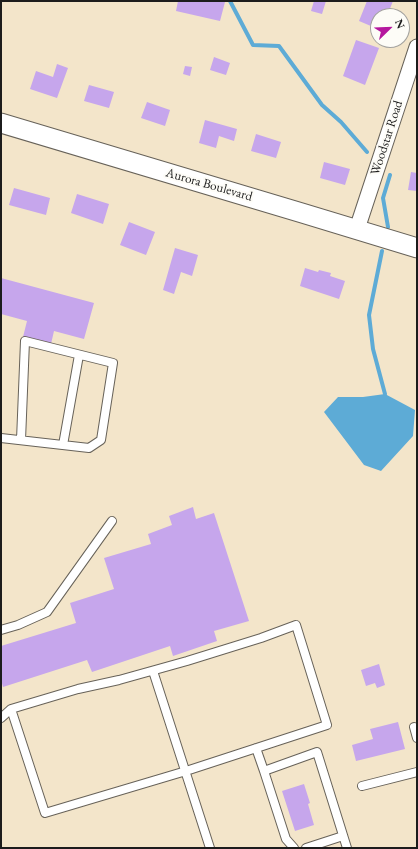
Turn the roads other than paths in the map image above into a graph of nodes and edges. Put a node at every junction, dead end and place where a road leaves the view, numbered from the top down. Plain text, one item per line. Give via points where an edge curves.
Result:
1 (417, 47) edge
2 (1, 123) edge
3 (357, 229) junction
4 (417, 248) edge
5 (79, 355) junction
6 (1, 438) edge
7 (21, 440) junction
8 (63, 445) junction
9 (112, 521) dead end
10 (1, 630) edge
11 (153, 671) junction
12 (11, 709) junction
13 (1, 718) edge
14 (414, 727) dead end
15 (417, 738) edge
16 (256, 748) junction
17 (186, 771) junction
18 (264, 771) junction
19 (417, 772) edge
20 (362, 786) dead end
21 (343, 836) junction
22 (210, 848) edge
23 (294, 848) edge
24 (306, 848) edge
25 (347, 848) edge

1 - 3 street, Woodstar Road
2 - 3 street, Aurora Boulevard
3 - 4 street, Aurora Boulevard
5 - 7 lane via 25,341
5 - 8 lane
5 - 8 lane via 114,363 101,440 89,448
6 - 7 lane
7 - 8 lane
9 - 10 lane via 47,612
11 - 12 lane via 78,689
11 - 16 lane via 296,625 327,725
11 - 17 lane
12 - 13 lane
12 - 17 lane via 45,813
14 - 15 lane
16 - 17 lane
16 - 18 lane
17 - 22 lane
18 - 21 lane via 317,752
18 - 23 lane via 286,839
19 - 20 lane
21 - 24 lane
21 - 25 lane

